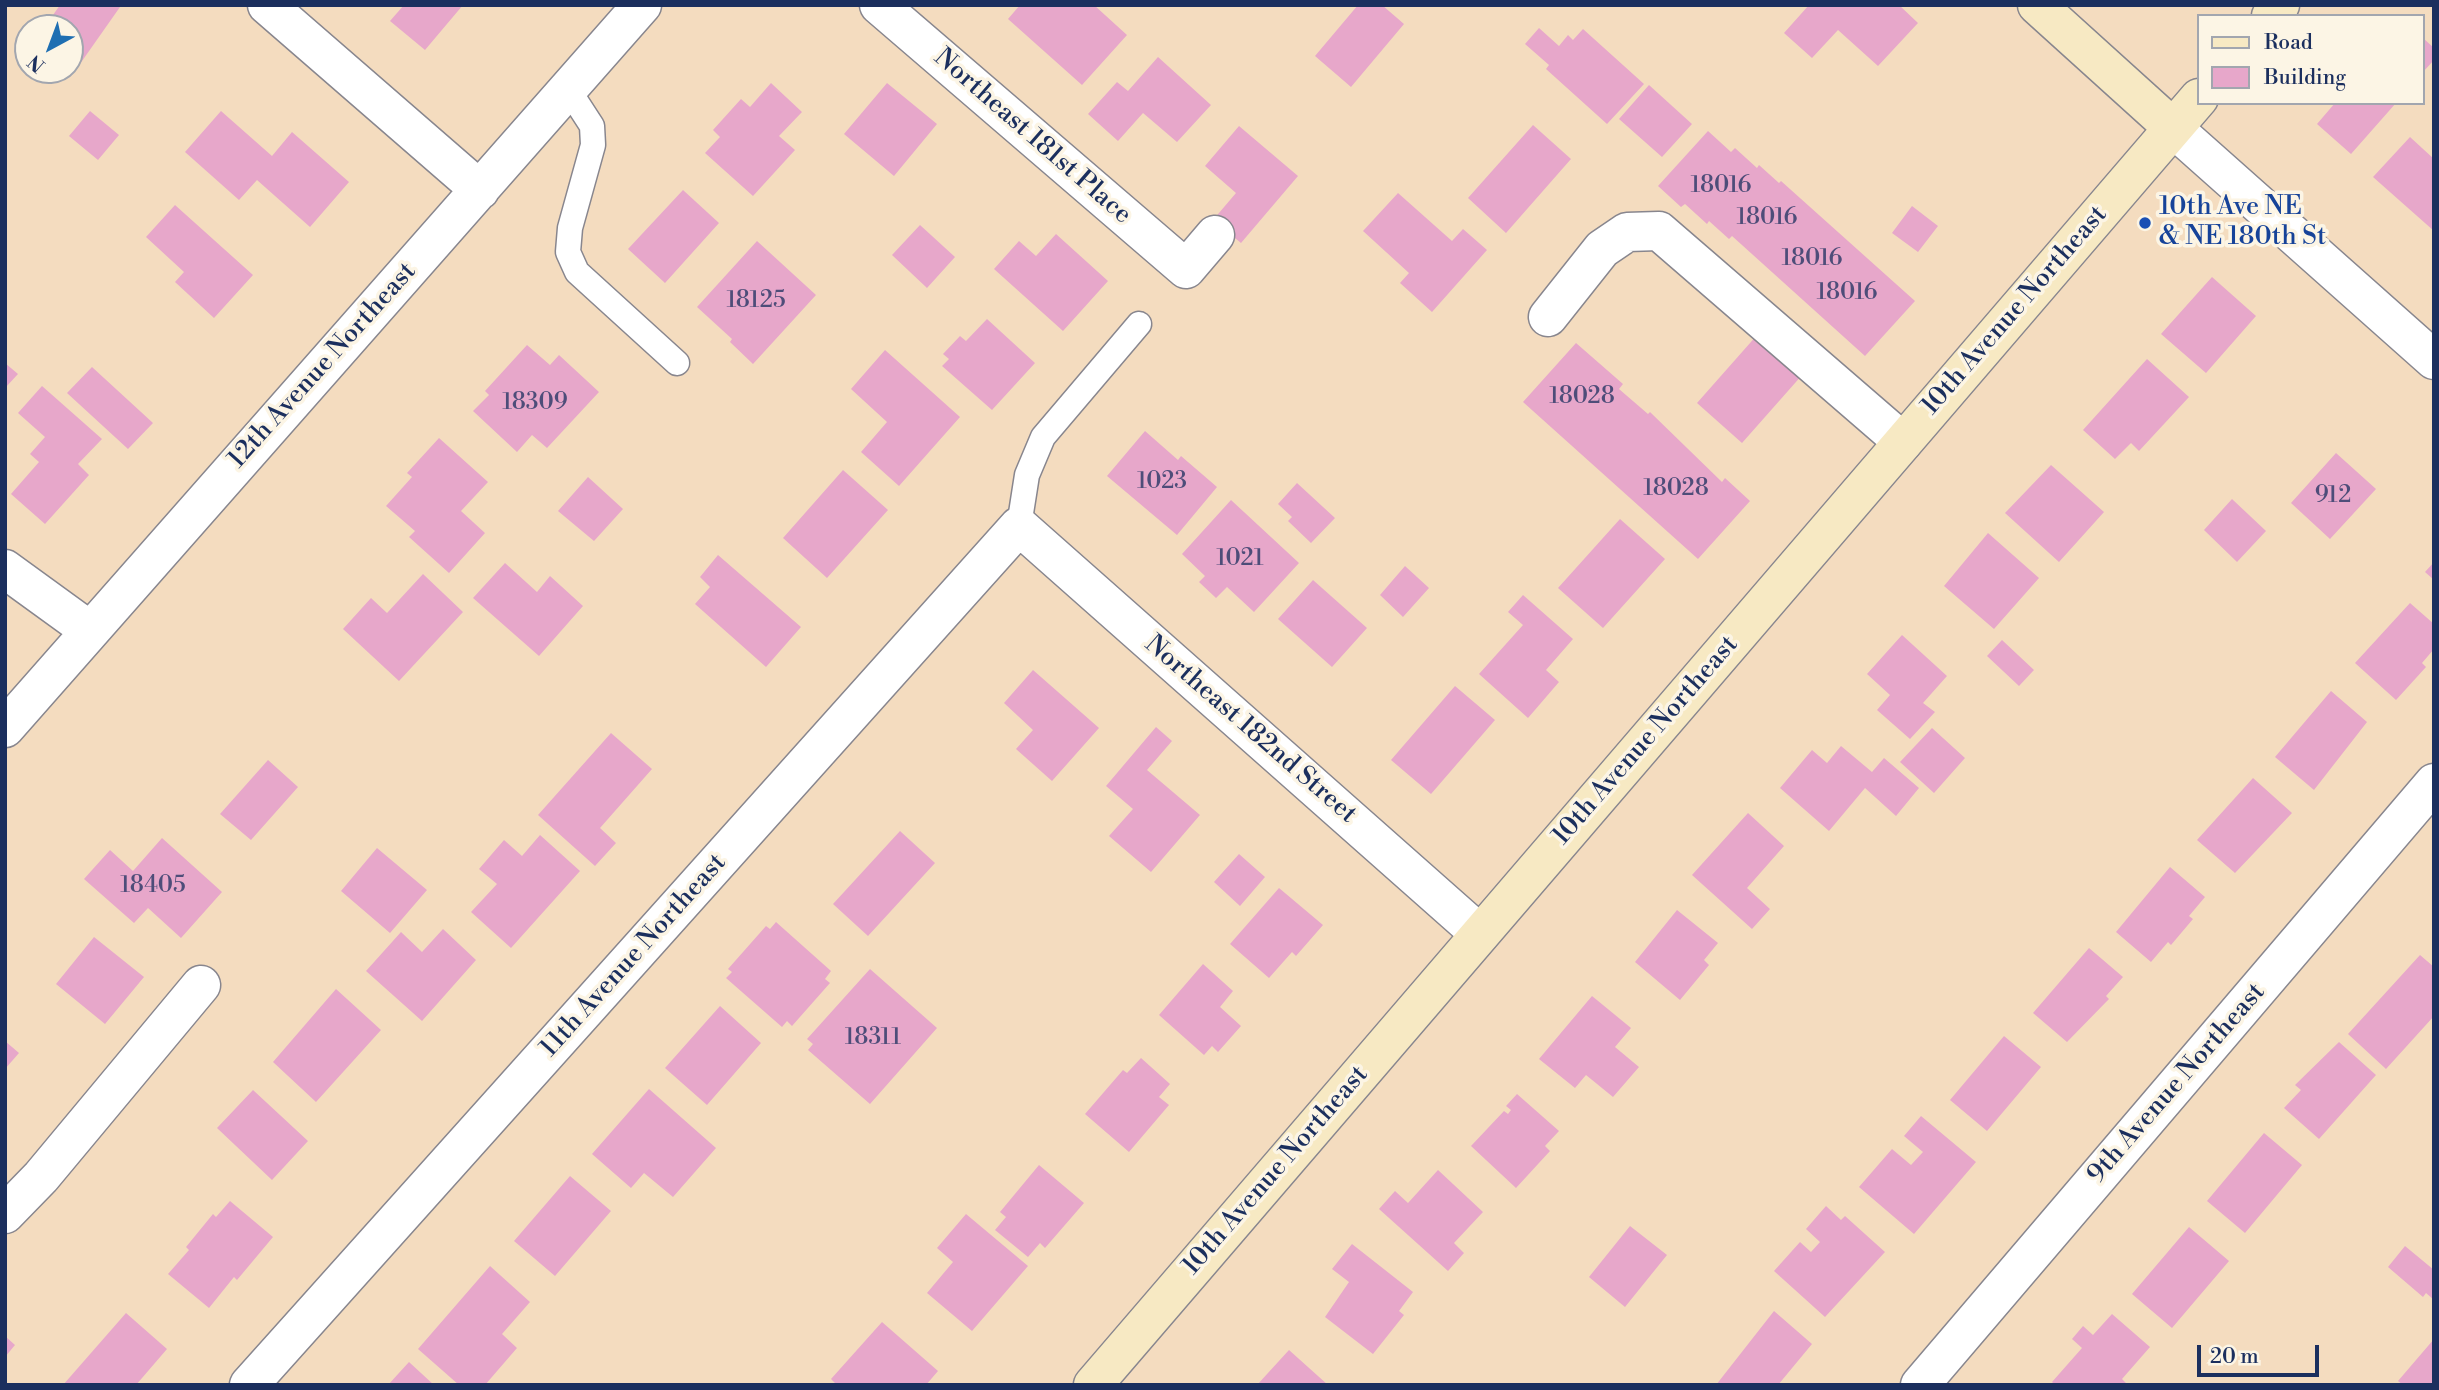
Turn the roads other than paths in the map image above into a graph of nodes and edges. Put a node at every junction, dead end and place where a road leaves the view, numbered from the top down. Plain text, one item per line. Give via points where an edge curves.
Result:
1 (267, 5) edge
2 (642, 5) edge
3 (879, 5) edge
4 (2037, 5) edge
5 (568, 89) junction
6 (2198, 99) edge
7 (2173, 128) junction
8 (480, 190) junction
9 (1215, 235) dead end
10 (1548, 317) dead end
11 (1139, 324) dead end
12 (2434, 360) edge
13 (677, 363) dead end
14 (1903, 442) junction
15 (1019, 526) junction
16 (5, 569) edge
17 (89, 631) junction
18 (5, 728) edge
19 (2434, 783) edge
20 (1480, 933) junction
21 (201, 985) dead end
22 (5, 1214) edge
23 (249, 1385) edge
24 (1093, 1385) edge
25 (1920, 1385) edge

1 - 8 street
2 - 5 street, 12th Avenue Northeast
3 - 9 street, Northeast 181st Place via 1185,269
4 - 7 street
5 - 8 street, 12th Avenue Northeast
5 - 13 lane via 592,126 593,145 570,228 568,252 577,272
6 - 7 street, 10th Avenue Northeast
7 - 12 street
7 - 14 street, 10th Avenue Northeast
8 - 17 street, 12th Avenue Northeast
10 - 14 street via 1602,249 1627,232 1659,231
11 - 15 lane via 1043,437 1027,475
14 - 20 street, 10th Avenue Northeast
15 - 20 street, Northeast 182nd Street
15 - 23 street, 11th Avenue Northeast
16 - 17 street
17 - 18 street, 12th Avenue Northeast
19 - 25 street, 9th Avenue Northeast
20 - 24 street, 10th Avenue Northeast
21 - 22 street

